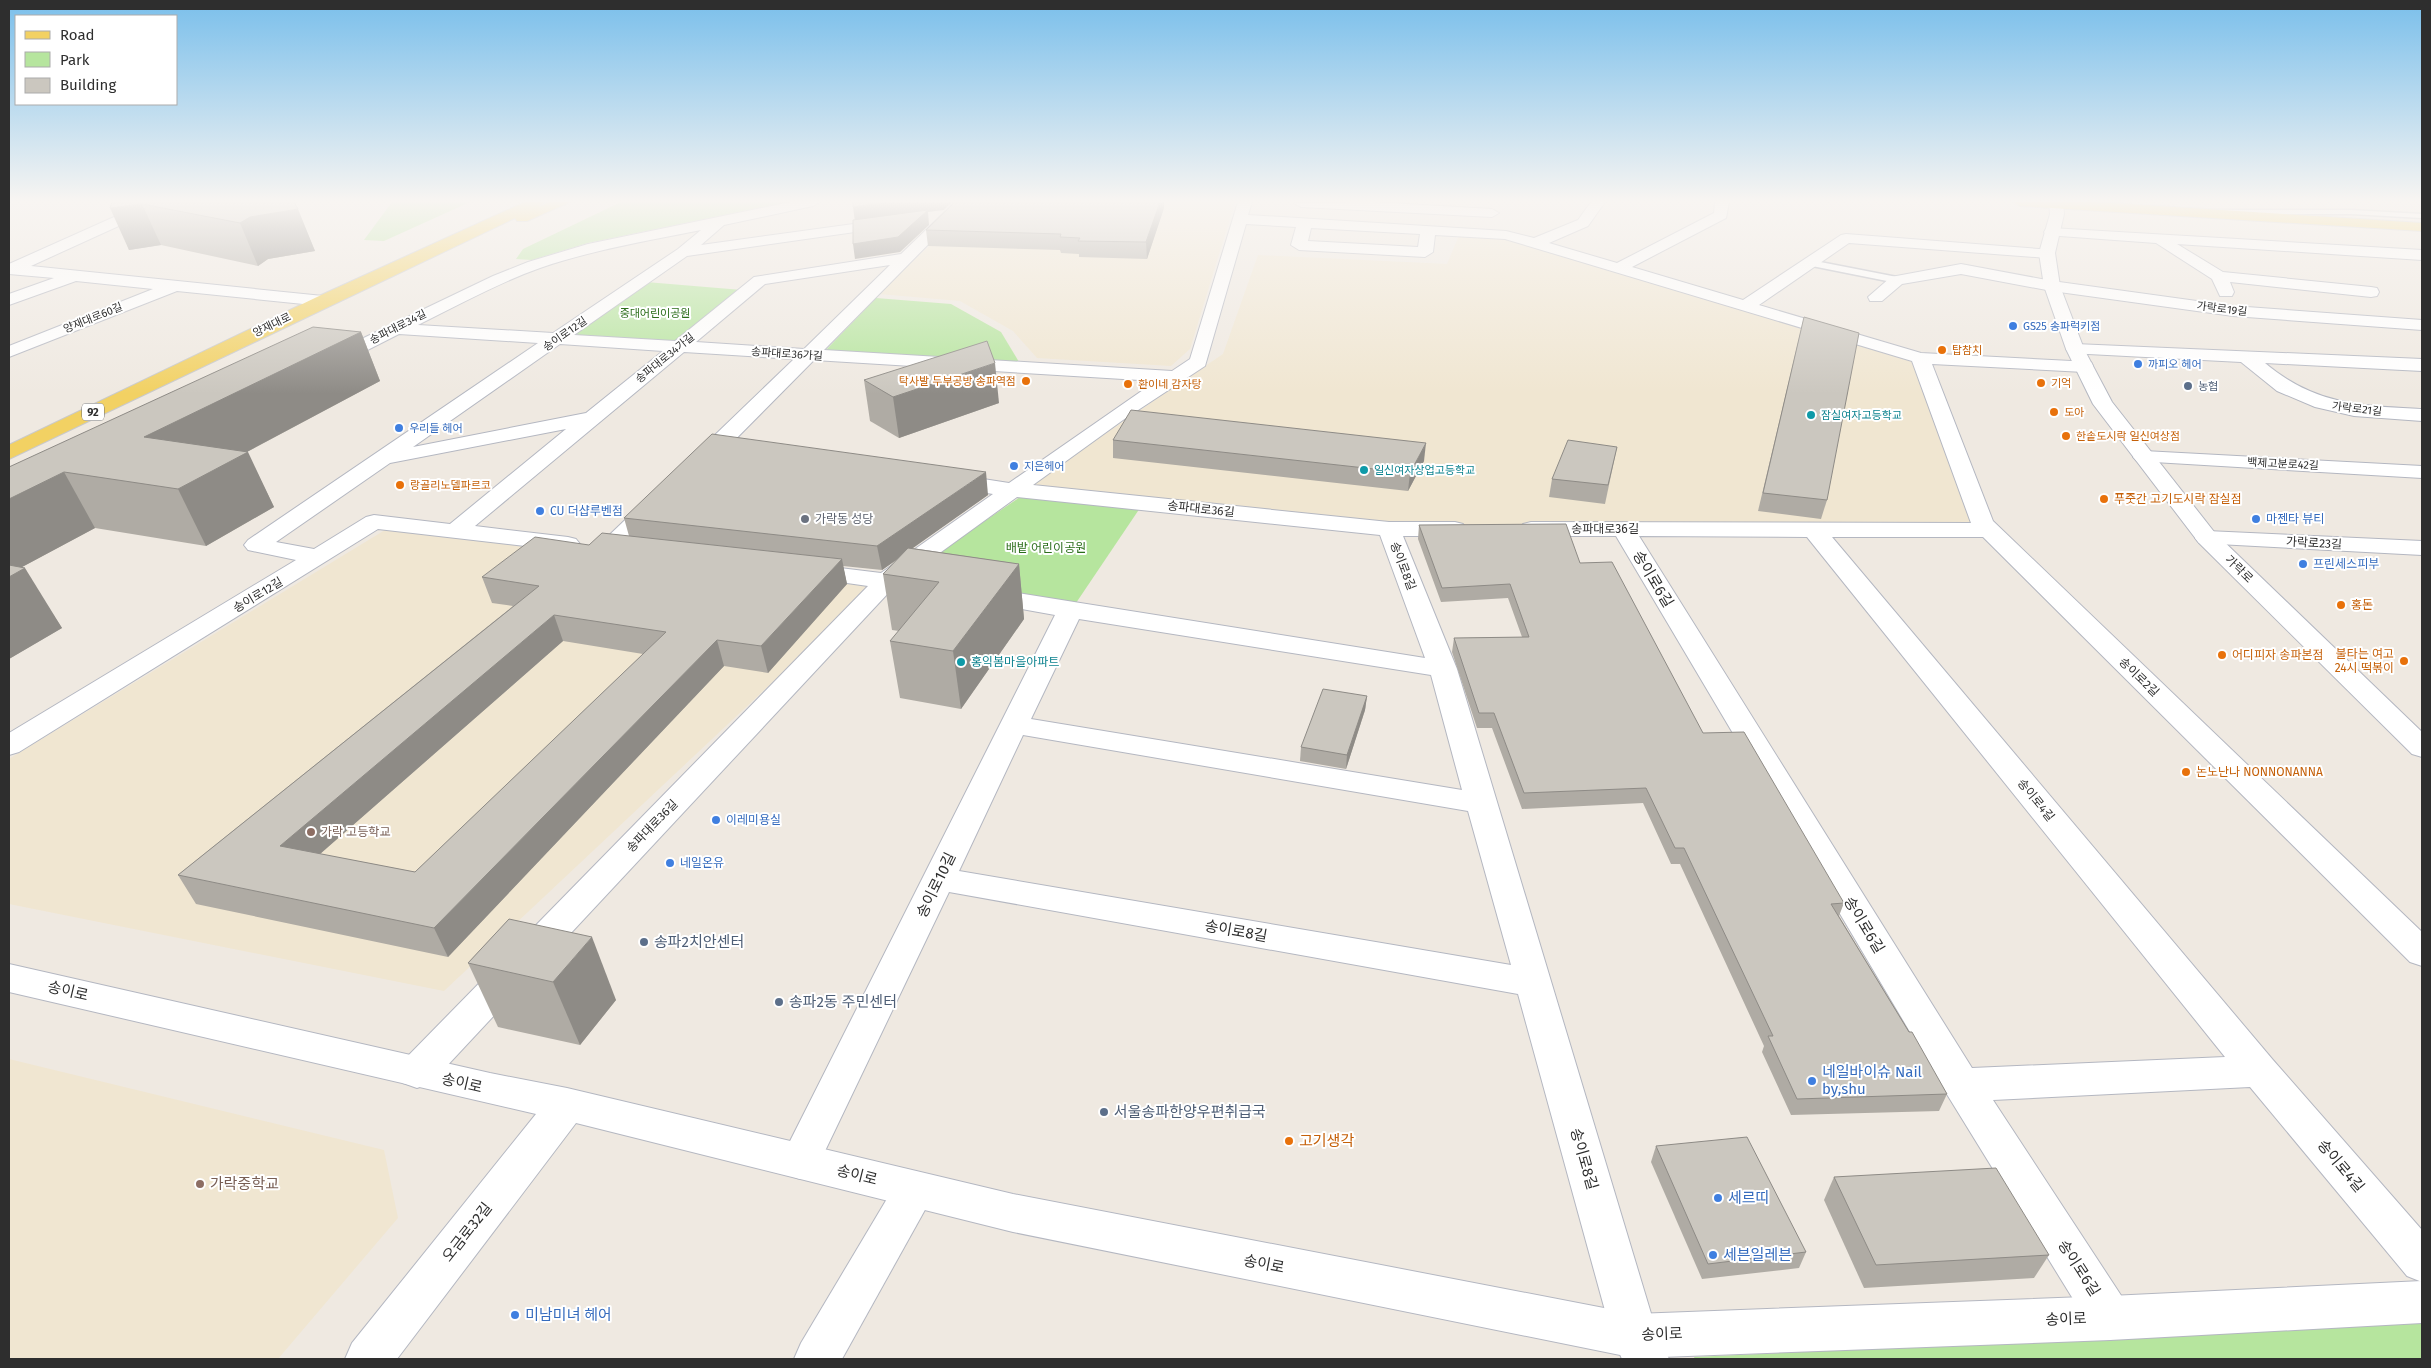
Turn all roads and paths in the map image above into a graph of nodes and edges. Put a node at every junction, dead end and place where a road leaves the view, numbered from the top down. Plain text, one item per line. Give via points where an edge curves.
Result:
1 (395, 266) edge
2 (397, 266) edge
3 (399, 266) edge
4 (532, 266) edge
5 (663, 266) edge
6 (855, 266) edge
7 (899, 266) edge
8 (1227, 266) edge
9 (1612, 266) edge
10 (1623, 266) edge
11 (1806, 266) edge
12 (1825, 266) edge
13 (1959, 266) edge
14 (2051, 266) edge
15 (2202, 266) edge
16 (2251, 266) edge
17 (2348, 266) edge
18 (1619, 268) junction
19 (10, 269) edge
20 (1960, 269) junction
21 (388, 270) junction
22 (76, 275) junction
23 (2219, 276) junction
24 (1897, 280) junction
25 (2270, 282) junction
26 (178, 285) junction
27 (2052, 286) junction
28 (2371, 292) junction
29 (1876, 297) dead end
30 (9, 300) edge
31 (322, 301) junction
32 (1746, 306) junction
33 (2233, 311) junction
34 (2398, 323) junction
35 (2422, 325) edge
36 (396, 328) junction
37 (558, 339) junction
38 (679, 347) junction
39 (9, 352) edge
40 (808, 355) junction
41 (2246, 357) junction
42 (1920, 358) junction
43 (2079, 358) junction
44 (2422, 365) edge
45 (317, 368) edge
46 (1177, 377) junction
47 (2422, 415) edge
48 (592, 418) junction
49 (715, 447) junction
50 (744, 451) edge
51 (9, 453) edge
52 (2144, 457) junction
53 (381, 459) junction
54 (2422, 472) edge
55 (687, 474) edge
56 (926, 477) edge
57 (1013, 490) junction
58 (666, 494) edge
59 (1388, 529) junction
60 (1476, 529) edge
61 (1506, 529) edge
62 (1623, 529) junction
63 (1813, 529) junction
64 (1989, 530) junction
65 (455, 531) junction
66 (2206, 538) junction
67 (609, 548) junction
68 (2422, 548) edge
69 (639, 552) edge
70 (320, 557) junction
71 (788, 569) edge
72 (887, 580) junction
73 (1071, 610) junction
74 (1443, 669) junction
75 (1014, 725) junction
76 (15, 737) edge
77 (2422, 748) edge
78 (1482, 803) junction
79 (939, 879) junction
80 (2422, 953) edge
81 (9, 978) edge
82 (1534, 983) junction
83 (2259, 1071) junction
84 (417, 1072) junction
85 (1962, 1085) junction
86 (567, 1104) junction
87 (800, 1161) junction
88 (915, 1190) junction
89 (2422, 1262) edge
90 (2422, 1302) edge
91 (2110, 1318) junction
92 (1640, 1347) edge
93 (368, 1359) edge
94 (817, 1359) edge

1 - 21 main road
2 - 21 main road, 양재대로 / 92
3 - 21 main road
4 - 36 street, 송파대로34길
5 - 37 street, 송이로12길
6 - 38 street, 송파대로34가길 via 760,280
7 - 40 street
8 - 46 street, 송파대로36길 via 1198,362
9 - 18 street, 송파대로36길
10 - 18 street
11 - 32 street
12 - 24 lane
13 - 20 street
14 - 27 street, 가락로
15 - 23 street
16 - 25 street
17 - 28 street
18 - 32 street, 송파대로36길
19 - 22 street, 양재대로60길
20 - 24 street, 가락로19길
20 - 27 street, 가락로19길
21 - 31 main road, 양재대로 / 92
22 - 26 street, 양재대로60길
22 - 30 street
23 - 25 street
23 - 33 street
24 - 29 street, 가락로19길
25 - 28 street
26 - 31 street, 양재대로60길
26 - 39 street, 양재대로60길
27 - 33 street, 가락로19길
27 - 43 street, 가락로
28 - 34 street
31 - 51 main road, 양재대로 / 92
32 - 42 street, 송파대로36길
33 - 34 street, 가락로19길
34 - 35 street, 가락로19길
36 - 37 street, 송파대로36가길
36 - 45 street, 송파대로34길
37 - 38 street, 송파대로36가길
37 - 53 street, 송이로12길
38 - 40 street, 송파대로36가길
38 - 48 street, 송파대로34가길
40 - 46 street, 송파대로36가길
40 - 49 street
41 - 43 street
41 - 44 street
41 - 47 street, 가락로21길 via 2289,390 2325,405 2358,412
42 - 43 street
42 - 64 street, 송이로2길 via 1983,524
43 - 52 street, 가락로 via 2103,404
46 - 57 street, 송파대로36길
48 - 53 street, 송이로12길
48 - 65 street, 송파대로34가길
49 - 50 street
49 - 55 street
52 - 54 street, 백제고분로42길
52 - 66 street, 가락로
53 - 70 street, 송이로12길 via 256,545
56 - 57 street, 송파대로36길
57 - 59 street, 송파대로36길
57 - 72 street, 송파대로36길
58 - 67 street
59 - 60 street, 송파대로36길
59 - 74 street, 송이로8길
61 - 62 street, 송파대로36길
62 - 63 street, 송파대로36길
62 - 85 street, 송이로6길
63 - 64 street, 송파대로36길
63 - 83 street, 송이로4길
64 - 80 street, 송이로2길
65 - 67 street
65 - 70 street via 374,522
66 - 68 street, 가락로23길
66 - 77 street, 가락로
67 - 69 street
70 - 76 street, 송이로12길
71 - 72 street
72 - 73 street
72 - 84 street, 송파대로36길
73 - 74 street
73 - 75 street, 송이로10길
74 - 78 street, 송이로8길
75 - 78 street
75 - 79 street, 송이로10길
78 - 82 street, 송이로8길
79 - 82 street, 송이로8길
79 - 87 street, 송이로10길
81 - 84 street, 송이로
82 - 92 street, 송이로8길
83 - 85 street
83 - 89 street, 송이로4길
84 - 86 street, 송이로
85 - 91 street, 송이로6길
86 - 87 street, 송이로
86 - 93 street, 오금로32길
87 - 88 street, 송이로
88 - 92 street, 송이로
88 - 94 street
90 - 91 street, 송이로
91 - 92 street, 송이로

